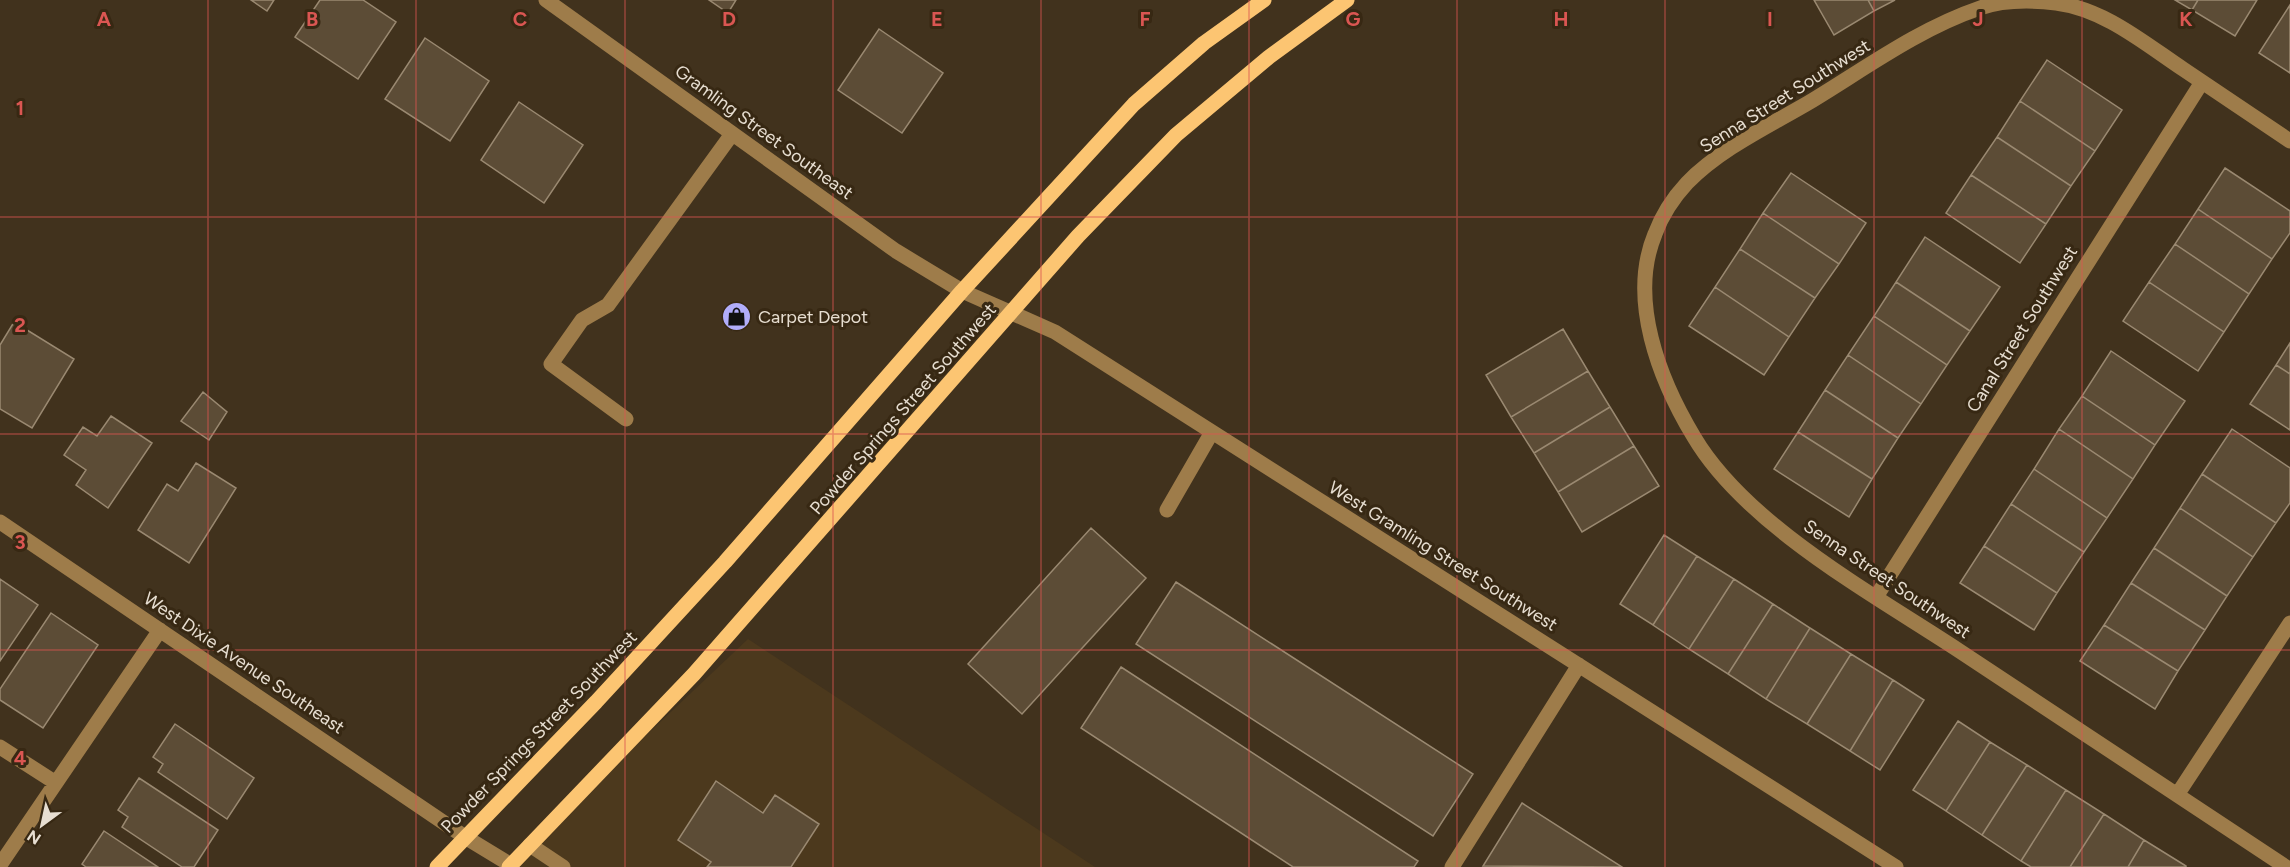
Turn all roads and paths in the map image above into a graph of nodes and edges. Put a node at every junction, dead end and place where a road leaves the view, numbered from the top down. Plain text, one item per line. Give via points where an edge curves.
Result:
1 (1264, 0) edge
2 (1347, 0) edge
3 (548, 1) edge
4 (2202, 82) junction
5 (732, 134) junction
6 (2290, 141) edge
7 (962, 291) junction
8 (1014, 312) junction
9 (626, 419) dead end
10 (1212, 432) junction
11 (1167, 510) dead end
12 (0, 522) edge
13 (1876, 597) junction
14 (2290, 623) edge
15 (160, 630) junction
16 (1579, 665) junction
17 (0, 747) edge
18 (56, 783) junction
19 (2177, 795) junction
20 (465, 837) junction
21 (530, 845) junction
22 (0, 865) edge
23 (510, 866) edge
24 (1892, 866) edge
25 (437, 867) edge
26 (563, 867) edge
27 (1452, 867) edge
28 (2286, 867) edge

1 - 7 main road, Powder Springs Street Southwest via 1204,43 1134,104
2 - 8 main road, Powder Springs Street Southwest via 1269,57 1176,135 1078,236
3 - 5 street, Gramling Street Southeast
4 - 6 street, Senna Street Southwest
4 - 13 street, Canal Street Southwest
4 - 13 street, Senna Street Southwest via 2115,23 2085,11 2036,1 1984,6 1927,32 1719,157 1687,183 1667,207 1647,262 1645,295 1650,336 1672,396 1695,439 1751,506
5 - 7 street, Gramling Street Southeast via 896,251
5 - 9 street via 608,304 582,320 551,364
7 - 8 street, West Gramling Street Southwest
7 - 20 main road, Powder Springs Street Southwest via 725,562
8 - 10 street, West Gramling Street Southwest via 1055,332
8 - 21 main road, Powder Springs Street Southwest via 694,674
10 - 11 street
10 - 16 street, West Gramling Street Southwest
12 - 15 street, West Dixie Avenue Southeast
13 - 19 street, Senna Street Southwest
14 - 19 street
15 - 18 street
15 - 20 street, West Dixie Avenue Southeast
16 - 24 street, West Gramling Street Southwest
16 - 27 street
17 - 18 street
18 - 22 street
19 - 28 street, Senna Street Southwest
20 - 23 street, West Dixie Avenue Southeast
20 - 25 main road, Powder Springs Street Southwest
21 - 23 main road, Powder Springs Street Southwest
21 - 26 street

